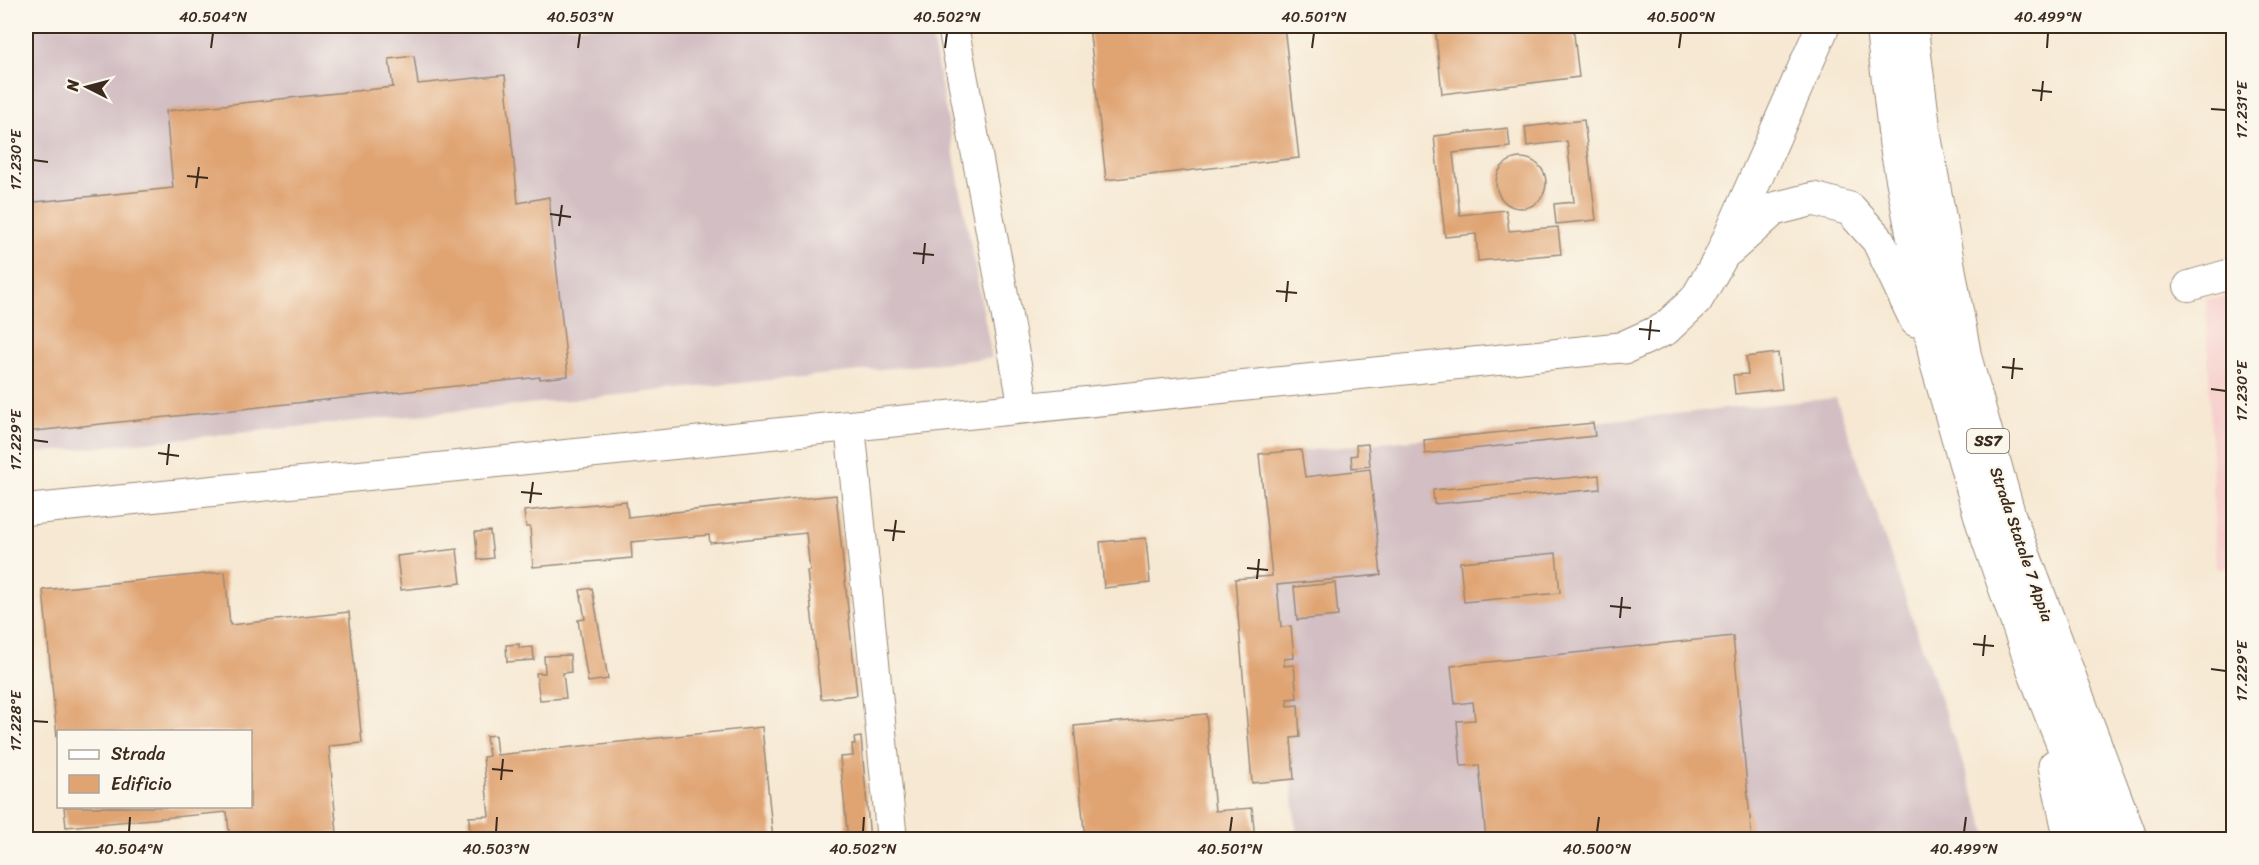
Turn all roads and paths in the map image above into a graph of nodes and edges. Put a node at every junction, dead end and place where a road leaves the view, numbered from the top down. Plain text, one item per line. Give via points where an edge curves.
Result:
1 (953, 26) edge
2 (1823, 26) edge
3 (1882, 26) edge
4 (1911, 26) edge
5 (1721, 256) junction
6 (2234, 273) edge
7 (2189, 286) dead end
8 (1624, 347) joint
9 (1937, 364) junction
10 (1024, 408) junction
11 (850, 426) junction
12 (26, 510) edge
13 (2036, 676) junction
14 (2088, 727) junction
15 (892, 840) edge
16 (2071, 840) edge
17 (2101, 840) edge
18 (2131, 840) edge
19 (2146, 840) edge

1 - 10 street
2 - 5 highway
3 - 9 highway, Strada Statale 7 Appia / SS7 via 1896,144
4 - 14 highway, Strada Statale 7 Appia / SS7 via 1925,139 1965,357 2009,516
5 - 8 highway via 1695,300 1665,329
5 - 9 highway via 1774,209 1814,199 1850,209 1878,240
6 - 7 street
8 - 10 street
9 - 13 highway, Strada Statale 7 Appia / SS7 via 1983,524
10 - 11 street
11 - 12 street
11 - 15 street
13 - 16 highway
13 - 17 highway, Strada Statale 7 Appia / SS7
14 - 18 highway, Strada Statale 7 Appia / SS7
14 - 19 highway

